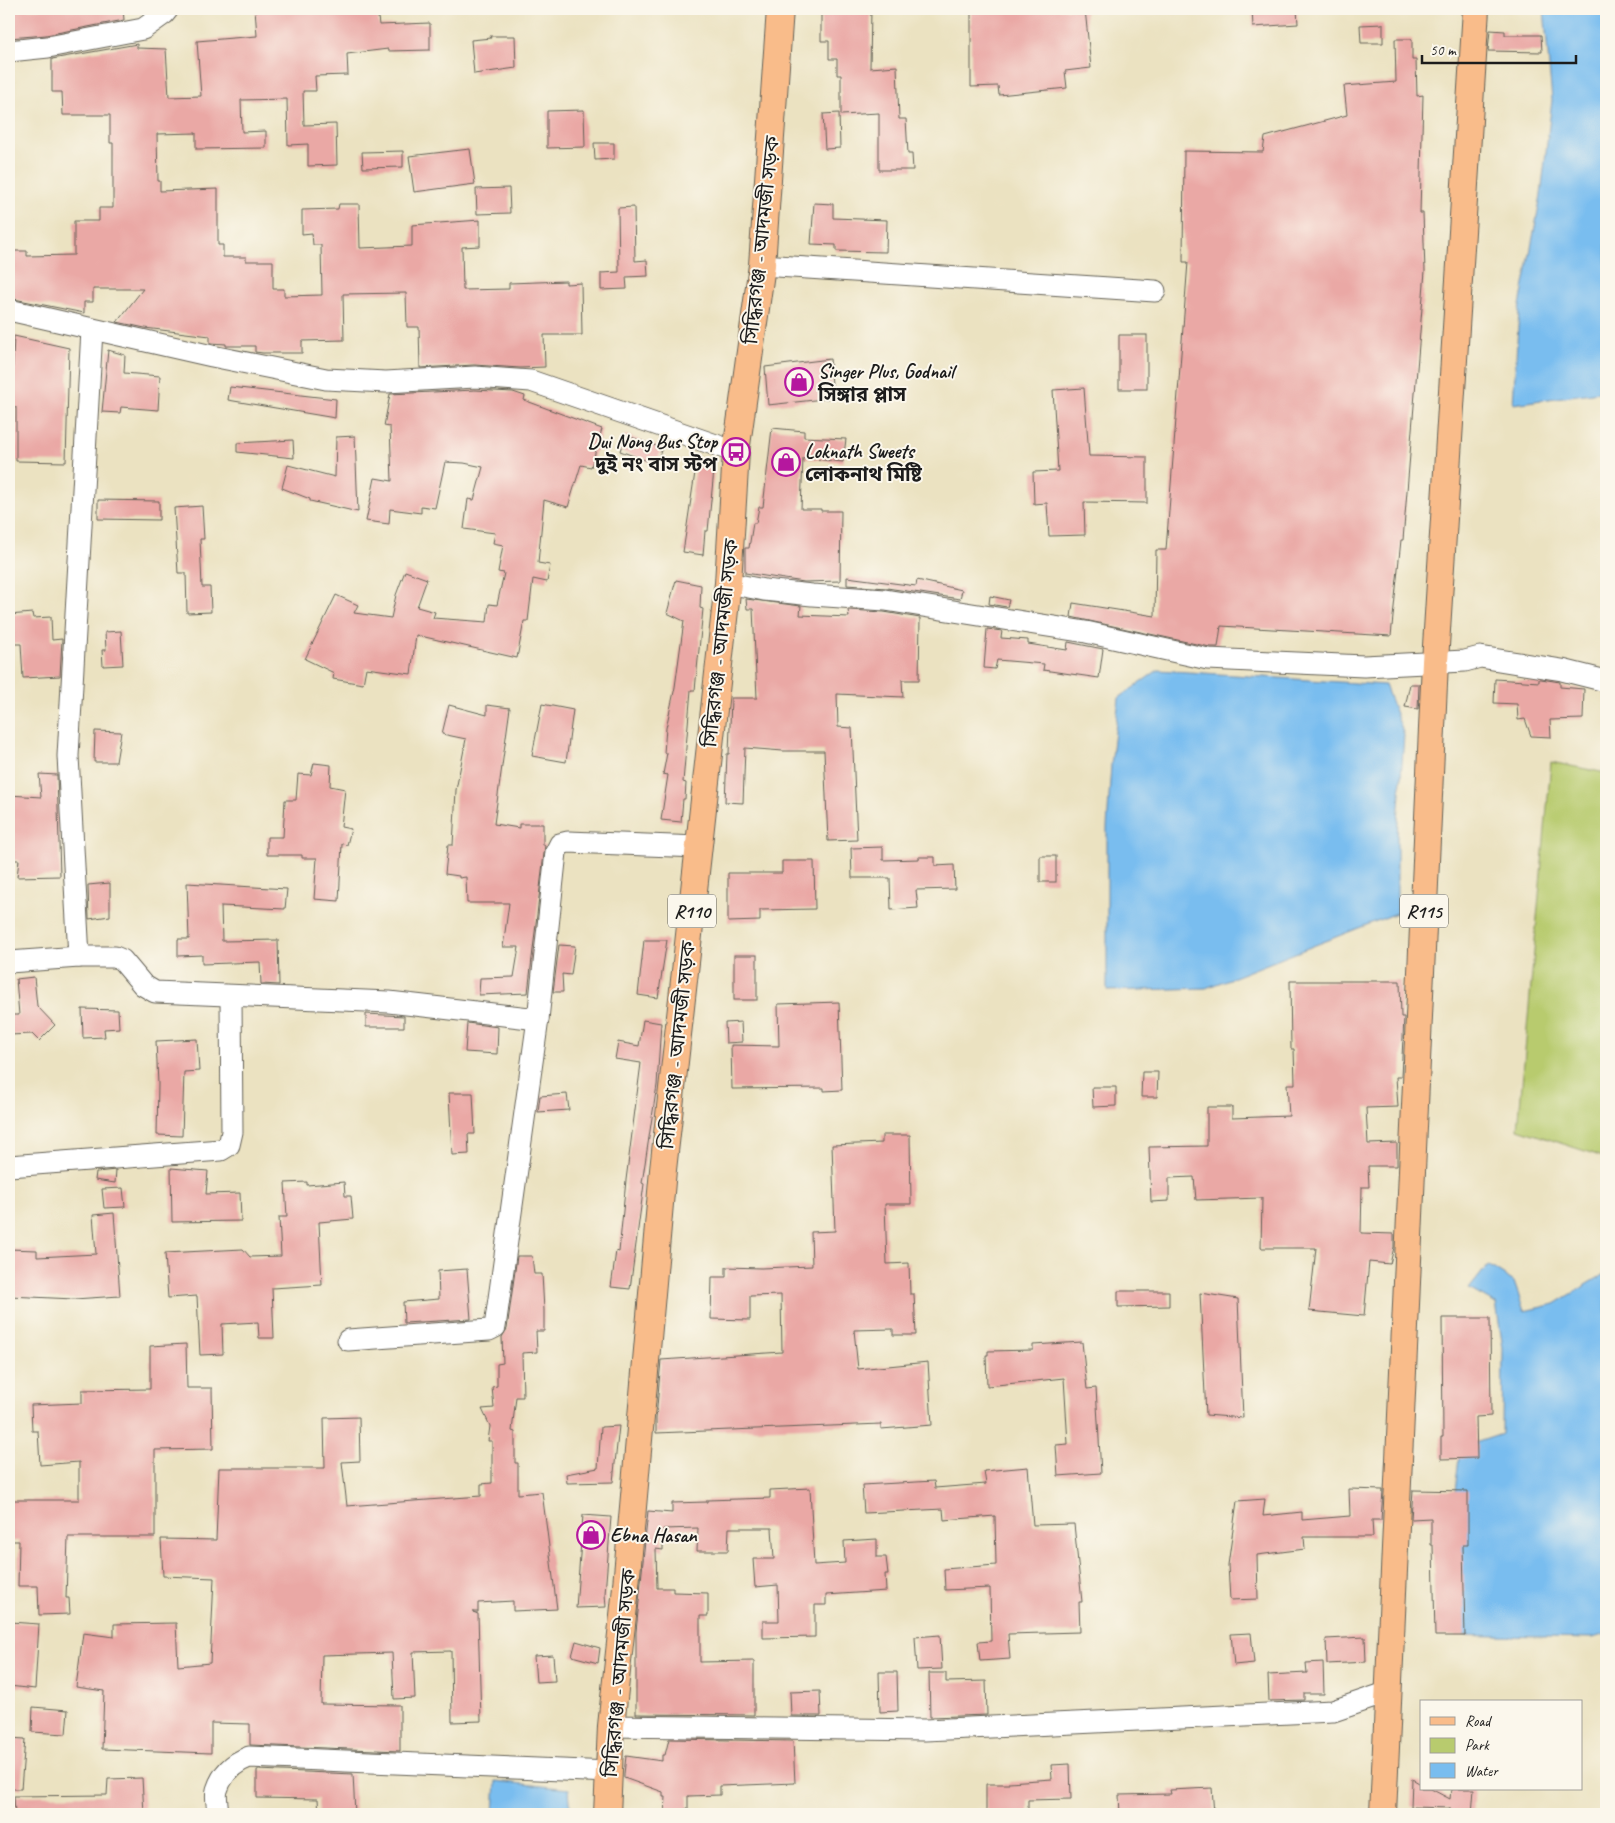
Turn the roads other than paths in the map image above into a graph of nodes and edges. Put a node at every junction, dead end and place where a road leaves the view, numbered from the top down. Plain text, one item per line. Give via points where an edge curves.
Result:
1 (168, 9) edge
2 (780, 9) edge
3 (1476, 9) edge
4 (9, 51) edge
5 (762, 266) junction
6 (1155, 291) dead end
7 (9, 310) edge
8 (92, 330) junction
9 (736, 452) junction
10 (728, 583) junction
11 (1435, 662) junction
12 (1606, 681) edge
13 (699, 847) junction
14 (79, 956) junction
15 (9, 962) edge
16 (231, 997) junction
17 (538, 1020) junction
18 (9, 1166) edge
19 (348, 1340) dead end
20 (1389, 1692) junction
21 (611, 1726) junction
22 (610, 1772) junction
23 (218, 1814) edge
24 (607, 1814) edge
25 (1383, 1814) edge

1 - 4 street via 143,29
2 - 5 main road, সিদ্ধিরগঞ্জ - আদমজী সড়ক / R110
3 - 11 main road, R115
5 - 6 street
5 - 9 main road, সিদ্ধিরগঞ্জ - আদমজী সড়ক / R110
7 - 8 street
8 - 9 street via 326,379 386,382 475,377 531,381
8 - 14 street via 68,756
9 - 10 main road, সিদ্ধিরগঞ্জ - আদমজী সড়ক / R110
10 - 11 street via 812,596 885,600 1086,632 1208,659 1364,666
10 - 13 main road, সিদ্ধিরগঞ্জ - আদমজী সড়ক / R110
11 - 12 street via 1480,657 1562,670
11 - 20 main road, R115
13 - 17 street via 560,844 556,852
13 - 21 main road, সিদ্ধিরগঞ্জ - আদমজী সড়ক / R110 via 663,1170
14 - 15 street
14 - 16 street via 122,960 143,985 155,992
16 - 17 street via 389,1002
16 - 18 street via 232,1132 229,1145 221,1150
17 - 19 street via 495,1327
20 - 21 street via 1333,1711 935,1730
20 - 25 main road, R115
21 - 22 main road, সিদ্ধিরগঞ্জ - আদমজী সড়ক / R110
22 - 23 street via 249,1757 238,1761 226,1772 217,1792
22 - 24 main road, সিদ্ধিরগঞ্জ - আদমজী সড়ক / R110

